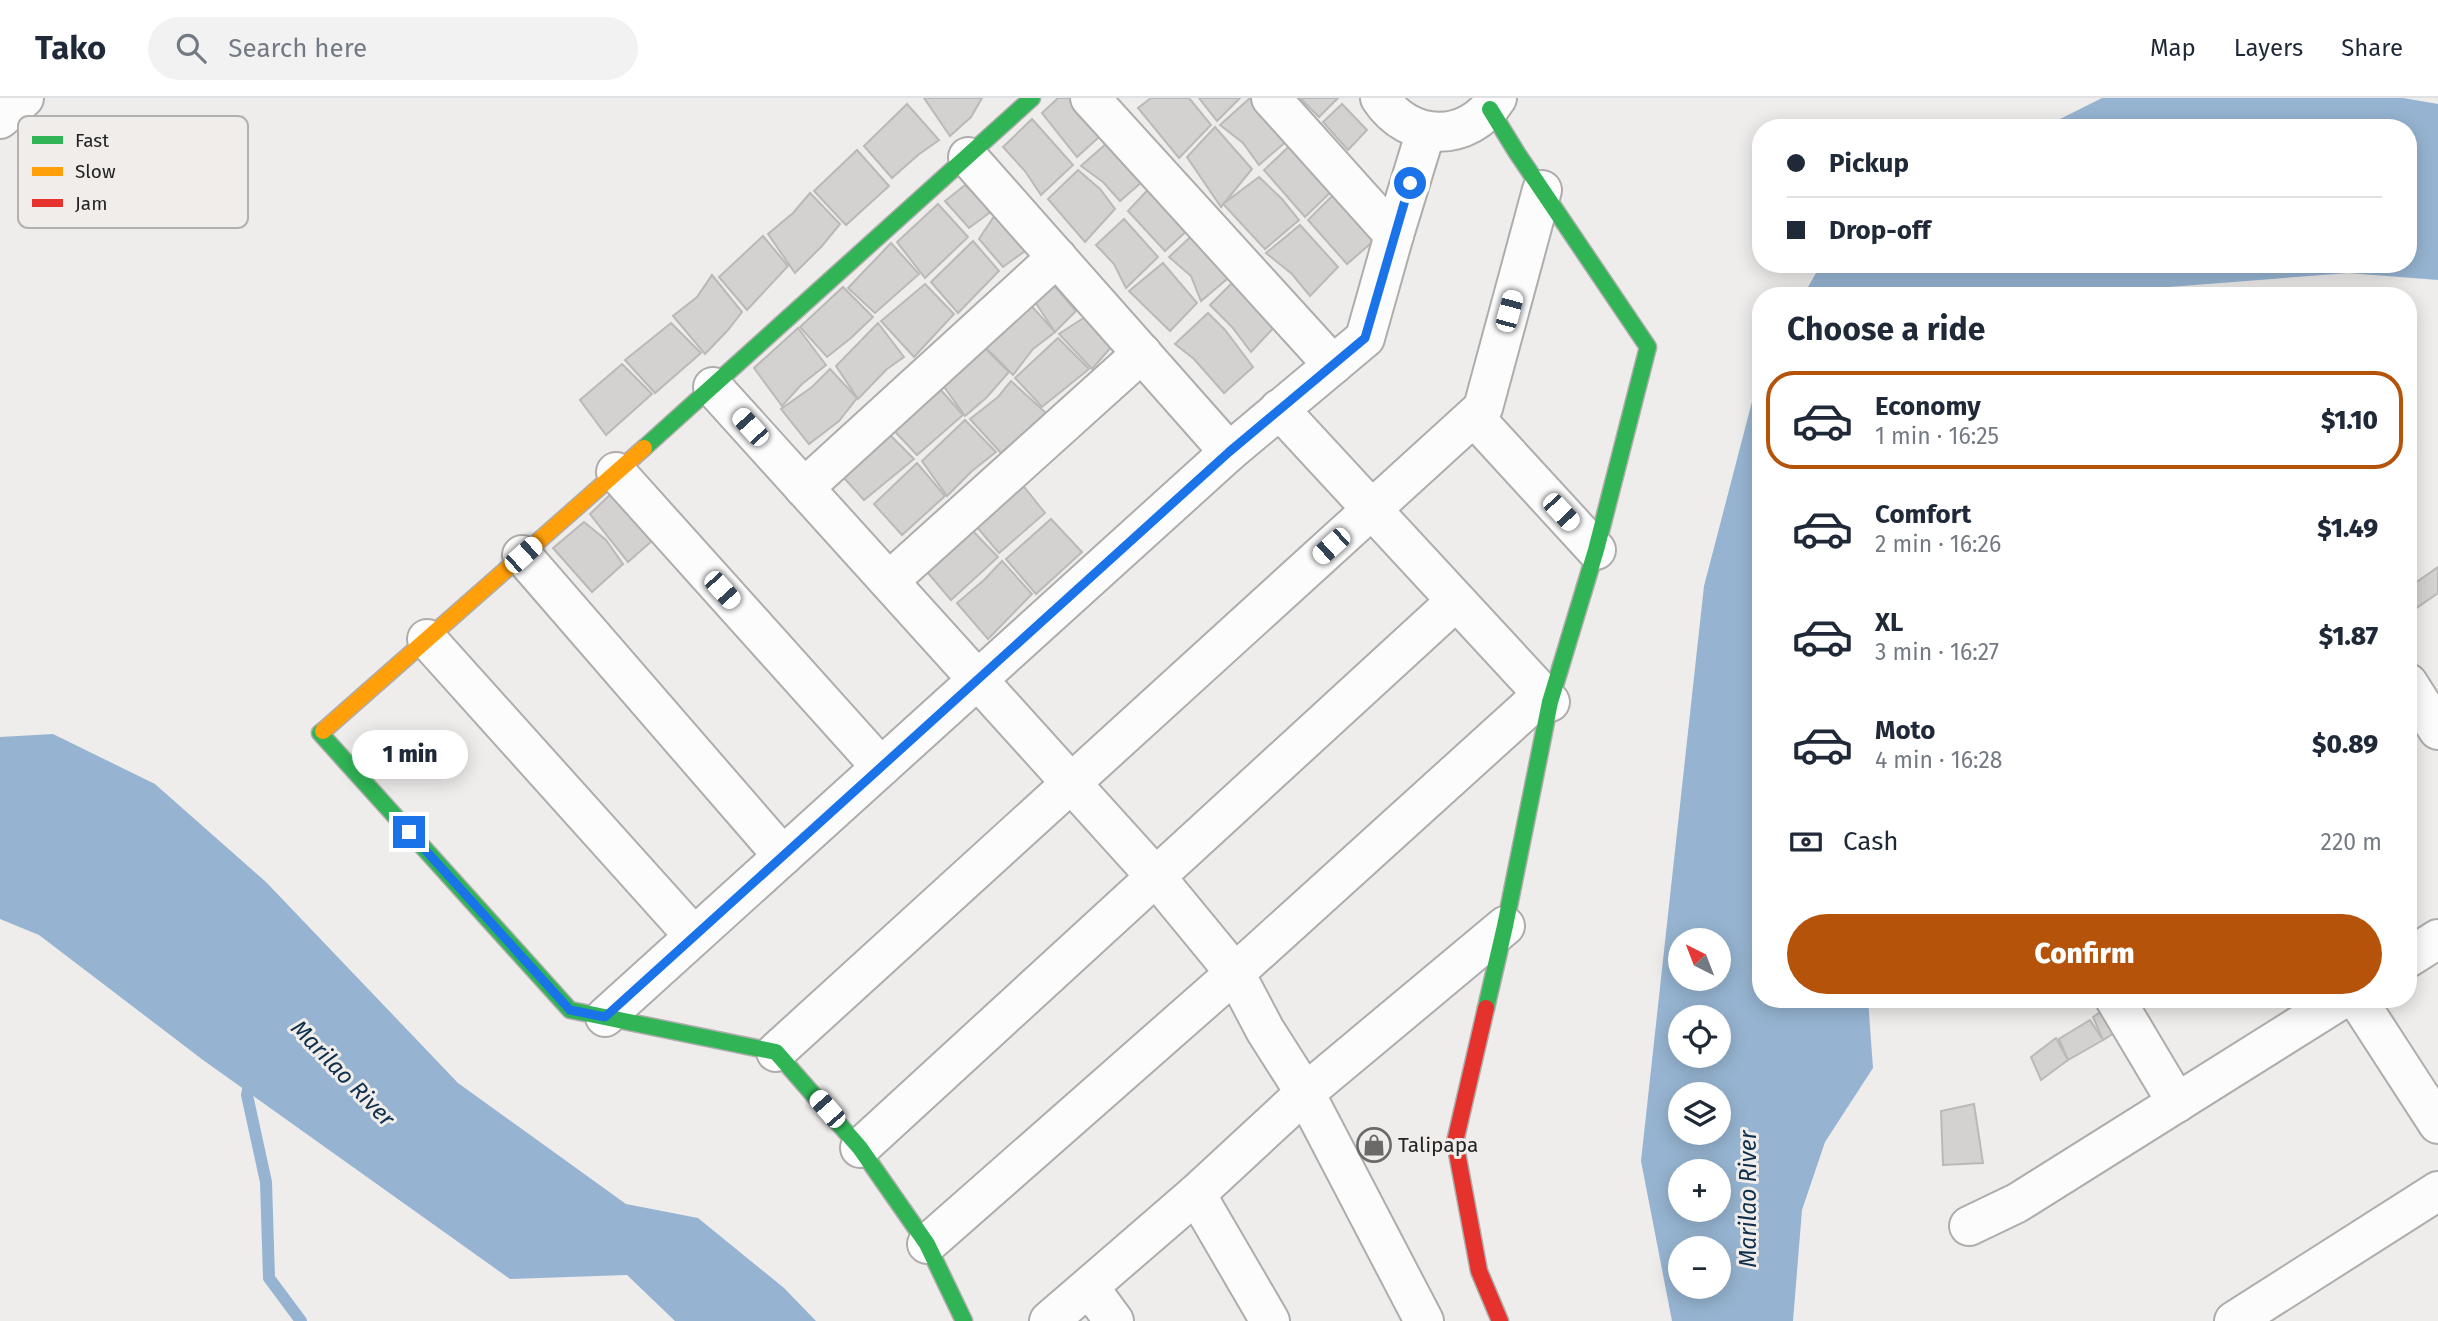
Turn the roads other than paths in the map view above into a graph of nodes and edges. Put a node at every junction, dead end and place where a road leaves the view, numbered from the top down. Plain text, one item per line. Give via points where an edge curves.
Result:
1 (24, 98) edge
2 (1032, 98) edge
3 (1090, 98) edge
4 (1271, 98) edge
5 (1380, 98) edge
6 (1494, 103) edge
7 (0, 119) edge
8 (1426, 131) junction
9 (968, 157) junction
10 (1542, 190) junction
11 (1394, 235) junction
12 (1057, 257) junction
13 (1142, 353) junction
14 (1332, 365) junction
15 (713, 387) junction
16 (1279, 410) junction
17 (1474, 417) junction
18 (1229, 452) junction
19 (616, 472) junction
20 (804, 488) junction
21 (1371, 509) junction
22 (1596, 550) junction
23 (523, 555) junction
24 (889, 581) junction
25 (1456, 601) junction
26 (427, 639) junction
27 (978, 679) junction
28 (2417, 697) edge
29 (1546, 698) junction
30 (2438, 730) edge
31 (881, 767) junction
32 (1071, 782) junction
33 (783, 856) junction
34 (1156, 877) junction
35 (1505, 926) junction
36 (694, 936) junction
37 (2438, 939) edge
38 (2417, 952) edge
39 (1235, 973) junction
40 (2120, 1008) edge
41 (2328, 1008) edge
42 (2363, 1008) edge
43 (605, 1017) junction
44 (776, 1052) junction
45 (1305, 1093) junction
46 (2177, 1103) junction
47 (2438, 1125) edge
48 (860, 1148) junction
49 (2438, 1191) edge
50 (1196, 1194) junction
51 (1969, 1226) dead end
52 (927, 1244) junction
53 (1089, 1287) junction
54 (964, 1321) edge
55 (1049, 1321) edge
56 (1114, 1321) edge
57 (1270, 1321) edge
58 (1424, 1321) edge
59 (1500, 1321) edge
60 (2234, 1321) edge

1 - 7 street
2 - 9 street
3 - 14 street
4 - 11 street
5 - 8 street via 1408,125
6 - 8 street via 1472,123 1450,131
6 - 10 street
8 - 11 street
9 - 12 street
9 - 15 street
10 - 17 street via 1483,408
10 - 22 street via 1648,347
11 - 14 street via 1365,338
12 - 13 street
12 - 20 street
13 - 18 street
13 - 24 street
14 - 16 street
15 - 19 street
15 - 20 street
16 - 18 street
16 - 21 street
17 - 21 street
17 - 22 street
18 - 27 street
19 - 23 street
19 - 31 street
20 - 24 street
21 - 25 street
21 - 32 street
22 - 29 street
23 - 26 street
23 - 33 street
24 - 27 street
25 - 29 street
25 - 34 street
26 - 36 street
26 - 43 street via 320,733 570,1010
27 - 31 street
27 - 32 street
28 - 30 street
29 - 35 street
29 - 39 street
31 - 33 street
32 - 34 street
32 - 44 street
33 - 36 street
34 - 39 street
34 - 48 street
35 - 45 street
35 - 59 street via 1455,1142 1479,1271
36 - 43 street
37 - 38 street
39 - 45 street
39 - 52 street
40 - 46 street
41 - 46 street
42 - 47 street
43 - 44 street
44 - 48 street
45 - 50 street
45 - 58 street
46 - 51 street via 2017,1203
48 - 52 street
49 - 60 street
50 - 53 street
50 - 57 street
52 - 54 street
53 - 55 street
53 - 56 street

